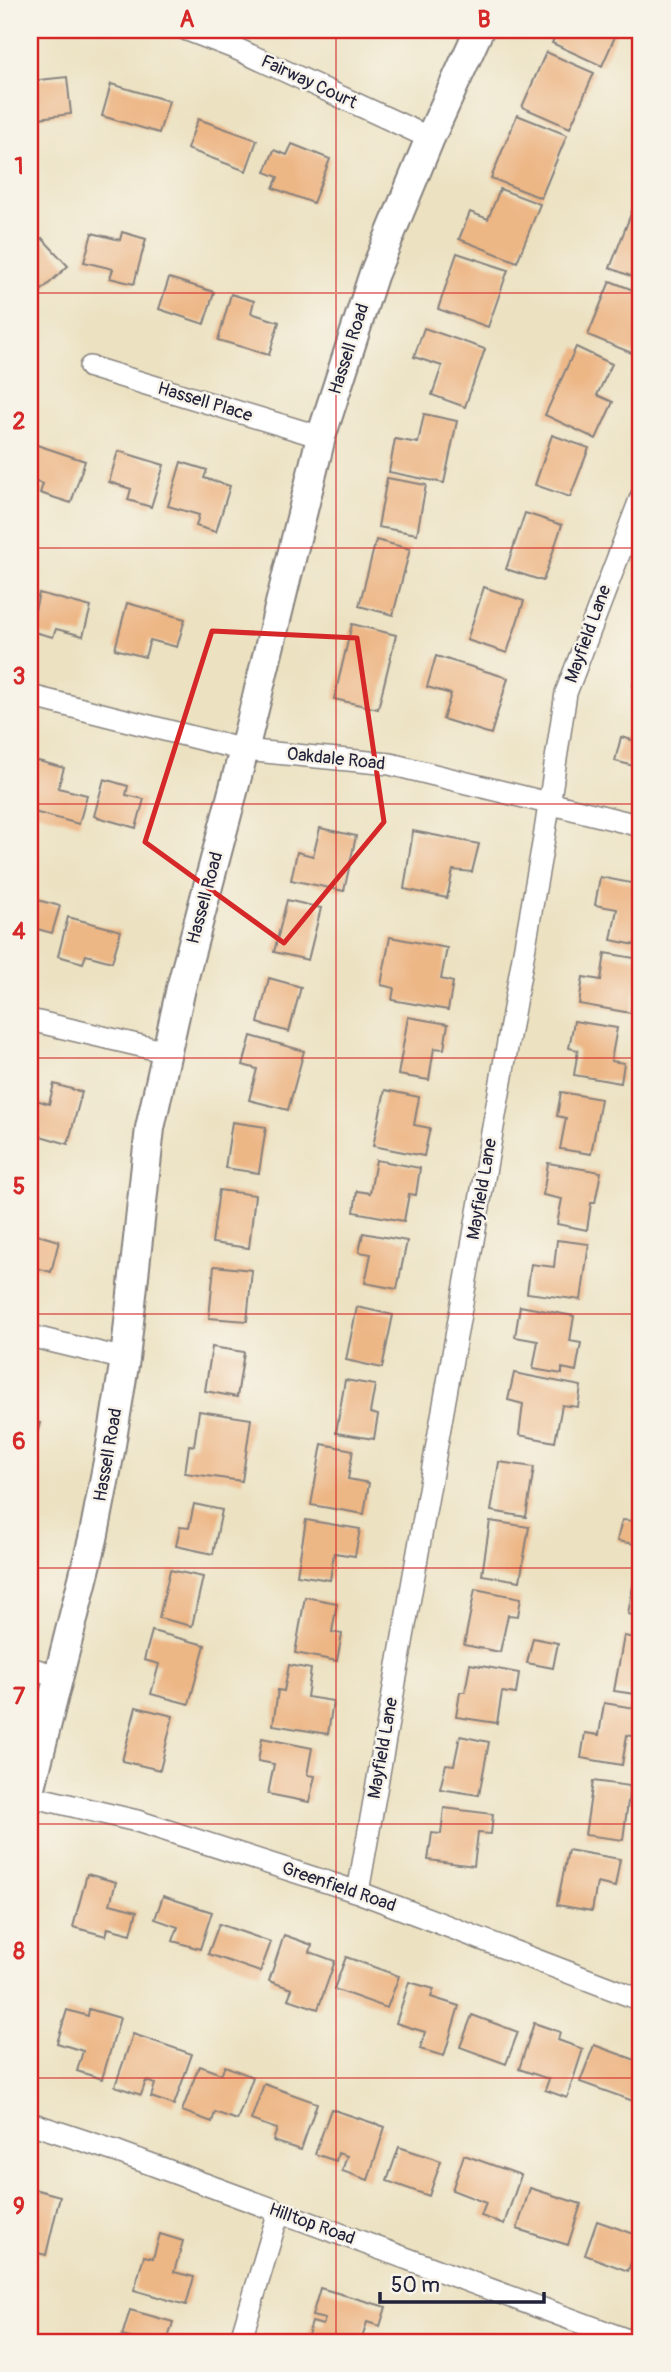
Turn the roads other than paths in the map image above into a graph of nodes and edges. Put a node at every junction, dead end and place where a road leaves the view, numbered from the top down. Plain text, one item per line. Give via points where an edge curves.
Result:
1 (187, 30) edge
2 (480, 30) edge
3 (430, 138) junction
4 (90, 367) dead end
5 (321, 437) junction
6 (641, 498) edge
7 (30, 696) edge
8 (244, 750) junction
9 (550, 804) junction
10 (641, 826) edge
11 (30, 1020) edge
12 (167, 1052) junction
13 (30, 1336) edge
14 (125, 1359) junction
15 (30, 1668) edge
16 (58, 1676) junction
17 (30, 1794) edge
18 (358, 1892) junction
19 (641, 2000) edge
20 (30, 2123) edge
21 (279, 2211) junction
22 (574, 2332) edge
23 (240, 2342) edge
24 (633, 2342) edge

1 - 3 street, Fairway Court
2 - 3 street, Hassell Road
3 - 5 street, Hassell Road via 373,276
4 - 5 street, Hassell Place
5 - 8 street, Hassell Road
6 - 9 street, Mayfield Lane via 566,693
7 - 8 street, Oakdale Road
8 - 9 street, Oakdale Road via 390,764
8 - 12 street, Hassell Road
9 - 10 street, Oakdale Road
9 - 18 street, Mayfield Lane
11 - 12 street
12 - 14 street, Hassell Road via 150,1128
13 - 14 street
14 - 16 street, Hassell Road via 93,1539
15 - 16 street
16 - 17 street, Hassell Road
17 - 18 street, Greenfield Road via 137,1821
18 - 19 street, Greenfield Road
20 - 21 street, Hilltop Road
21 - 22 street, Hilltop Road
21 - 23 street
22 - 24 street, Hilltop Road

